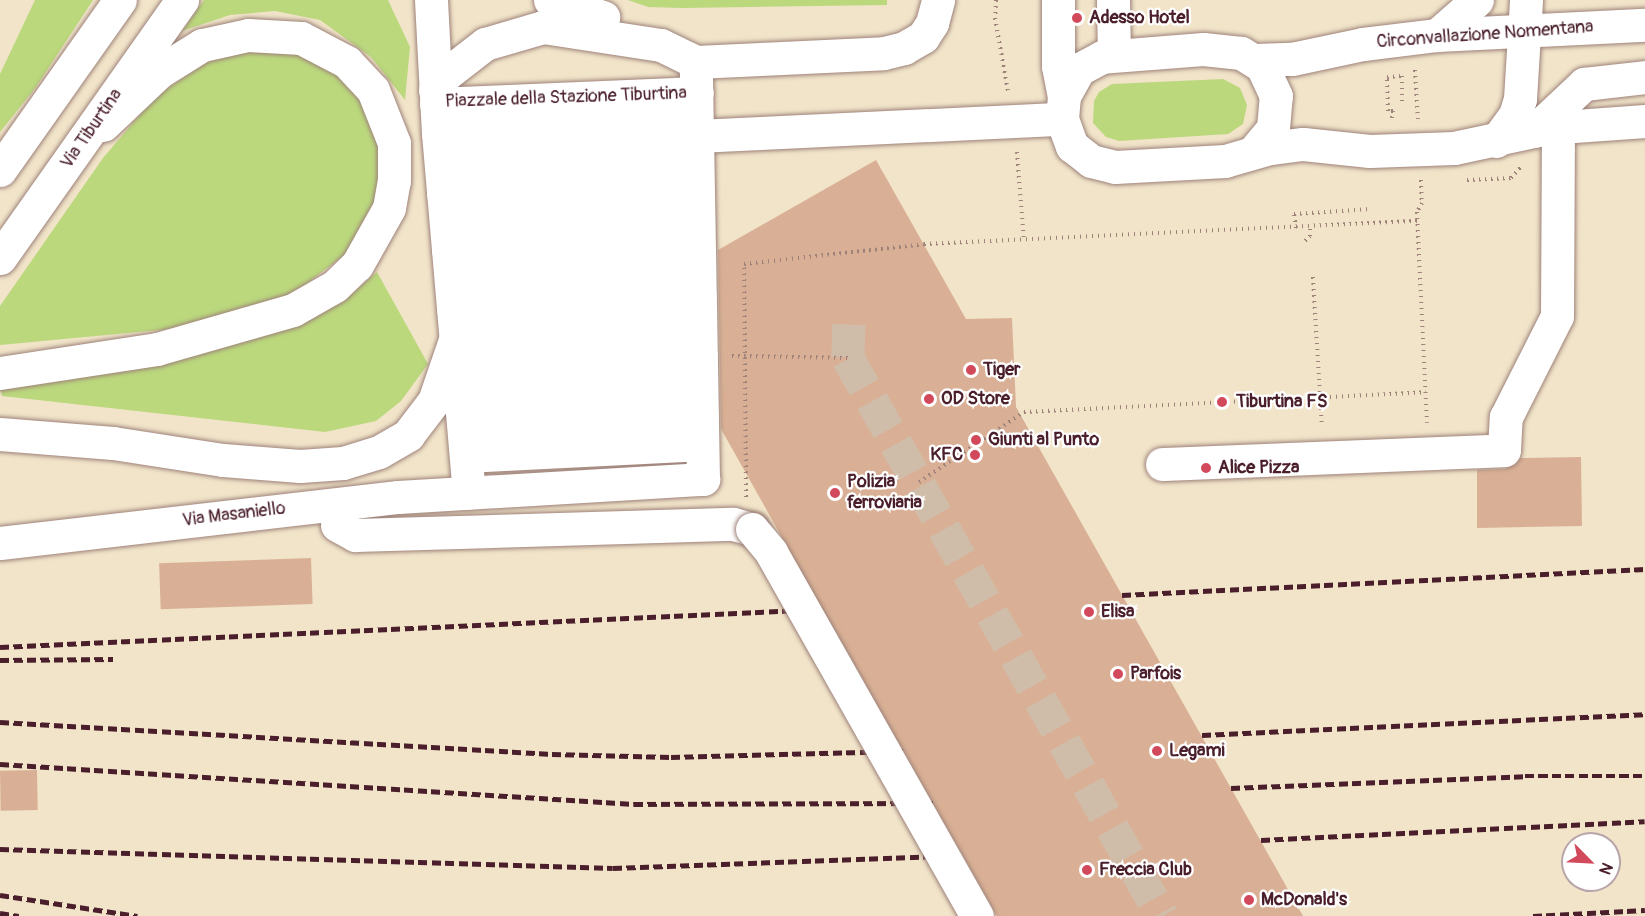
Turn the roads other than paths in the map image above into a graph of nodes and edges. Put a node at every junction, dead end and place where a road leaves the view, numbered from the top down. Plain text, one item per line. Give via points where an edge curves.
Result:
1 (120, 0) edge
2 (182, 0) edge
3 (431, 0) edge
4 (550, 0) edge
5 (918, 0) edge
6 (938, 0) edge
7 (1058, 0) edge
8 (1113, 0) edge
9 (1477, 0) edge
10 (590, 8) edge
11 (1524, 16) edge
12 (1645, 25) edge
13 (1437, 34) junction
14 (661, 45) junction
15 (913, 45) junction
16 (1114, 55) junction
17 (1255, 60) junction
18 (1645, 77) edge
19 (1063, 108) junction
20 (1645, 121) edge
21 (1546, 129) junction
22 (1496, 141) junction
23 (81, 144) junction
24 (1253, 152) junction
25 (0, 170) edge
26 (699, 245) junction
27 (0, 258) edge
28 (450, 266) junction
29 (0, 373) edge
30 (0, 414) edge
31 (0, 434) edge
32 (113, 443) junction
33 (223, 460) junction
34 (1162, 465) dead end
35 (469, 493) junction
36 (336, 524) junction
37 (0, 543) edge
38 (977, 916) edge

1 - 25 street
2 - 23 street, Via Tiburtina
3 - 28 street
4 - 10 street
5 - 15 street
6 - 15 street via 930,28
7 - 19 street via 1058,66
8 - 16 street
9 - 13 street
10 - 14 street via 633,26
11 - 12 street, Circonvallazione Nomentana
11 - 13 street, Circonvallazione Nomentana
11 - 22 street via 1518,107
13 - 17 street, Circonvallazione Nomentana via 1292,59
14 - 26 street, Piazzale della Stazione Tiburtina
14 - 28 street, Piazzale della Stazione Tiburtina via 543,27 485,44 446,75
15 - 26 street via 869,55
16 - 17 street, Circonvallazione Nomentana via 1216,49
16 - 19 street, Circonvallazione Nomentana via 1079,69
17 - 24 street via 1273,83 1276,108 1268,137
18 - 21 street via 1584,84
19 - 24 street via 1072,146 1091,161 1106,165 1212,162
19 - 26 street
20 - 21 street
21 - 22 street
21 - 34 street via 1557,316 1506,417 1504,450
22 - 24 street via 1420,151 1303,144
23 - 27 street, Via Tiburtina
23 - 29 street via 159,72 186,54 216,40 275,34 302,38 357,69 390,129 394,181 386,217 357,264 329,290 293,310 157,349
26 - 28 street
26 - 28 street, Piazzale della Stazione Tiburtina
26 - 28 street
26 - 28 street
26 - 28 street
26 - 28 street
26 - 28 street
26 - 35 street via 703,479
28 - 33 street via 434,401 408,435 379,452 328,465
28 - 35 street
30 - 32 street
31 - 32 street
32 - 33 street
33 - 36 street
35 - 36 street, Via Masaniello
36 - 37 street, Via Masaniello
36 - 38 street, bridge via 355,536 733,524 749,515

